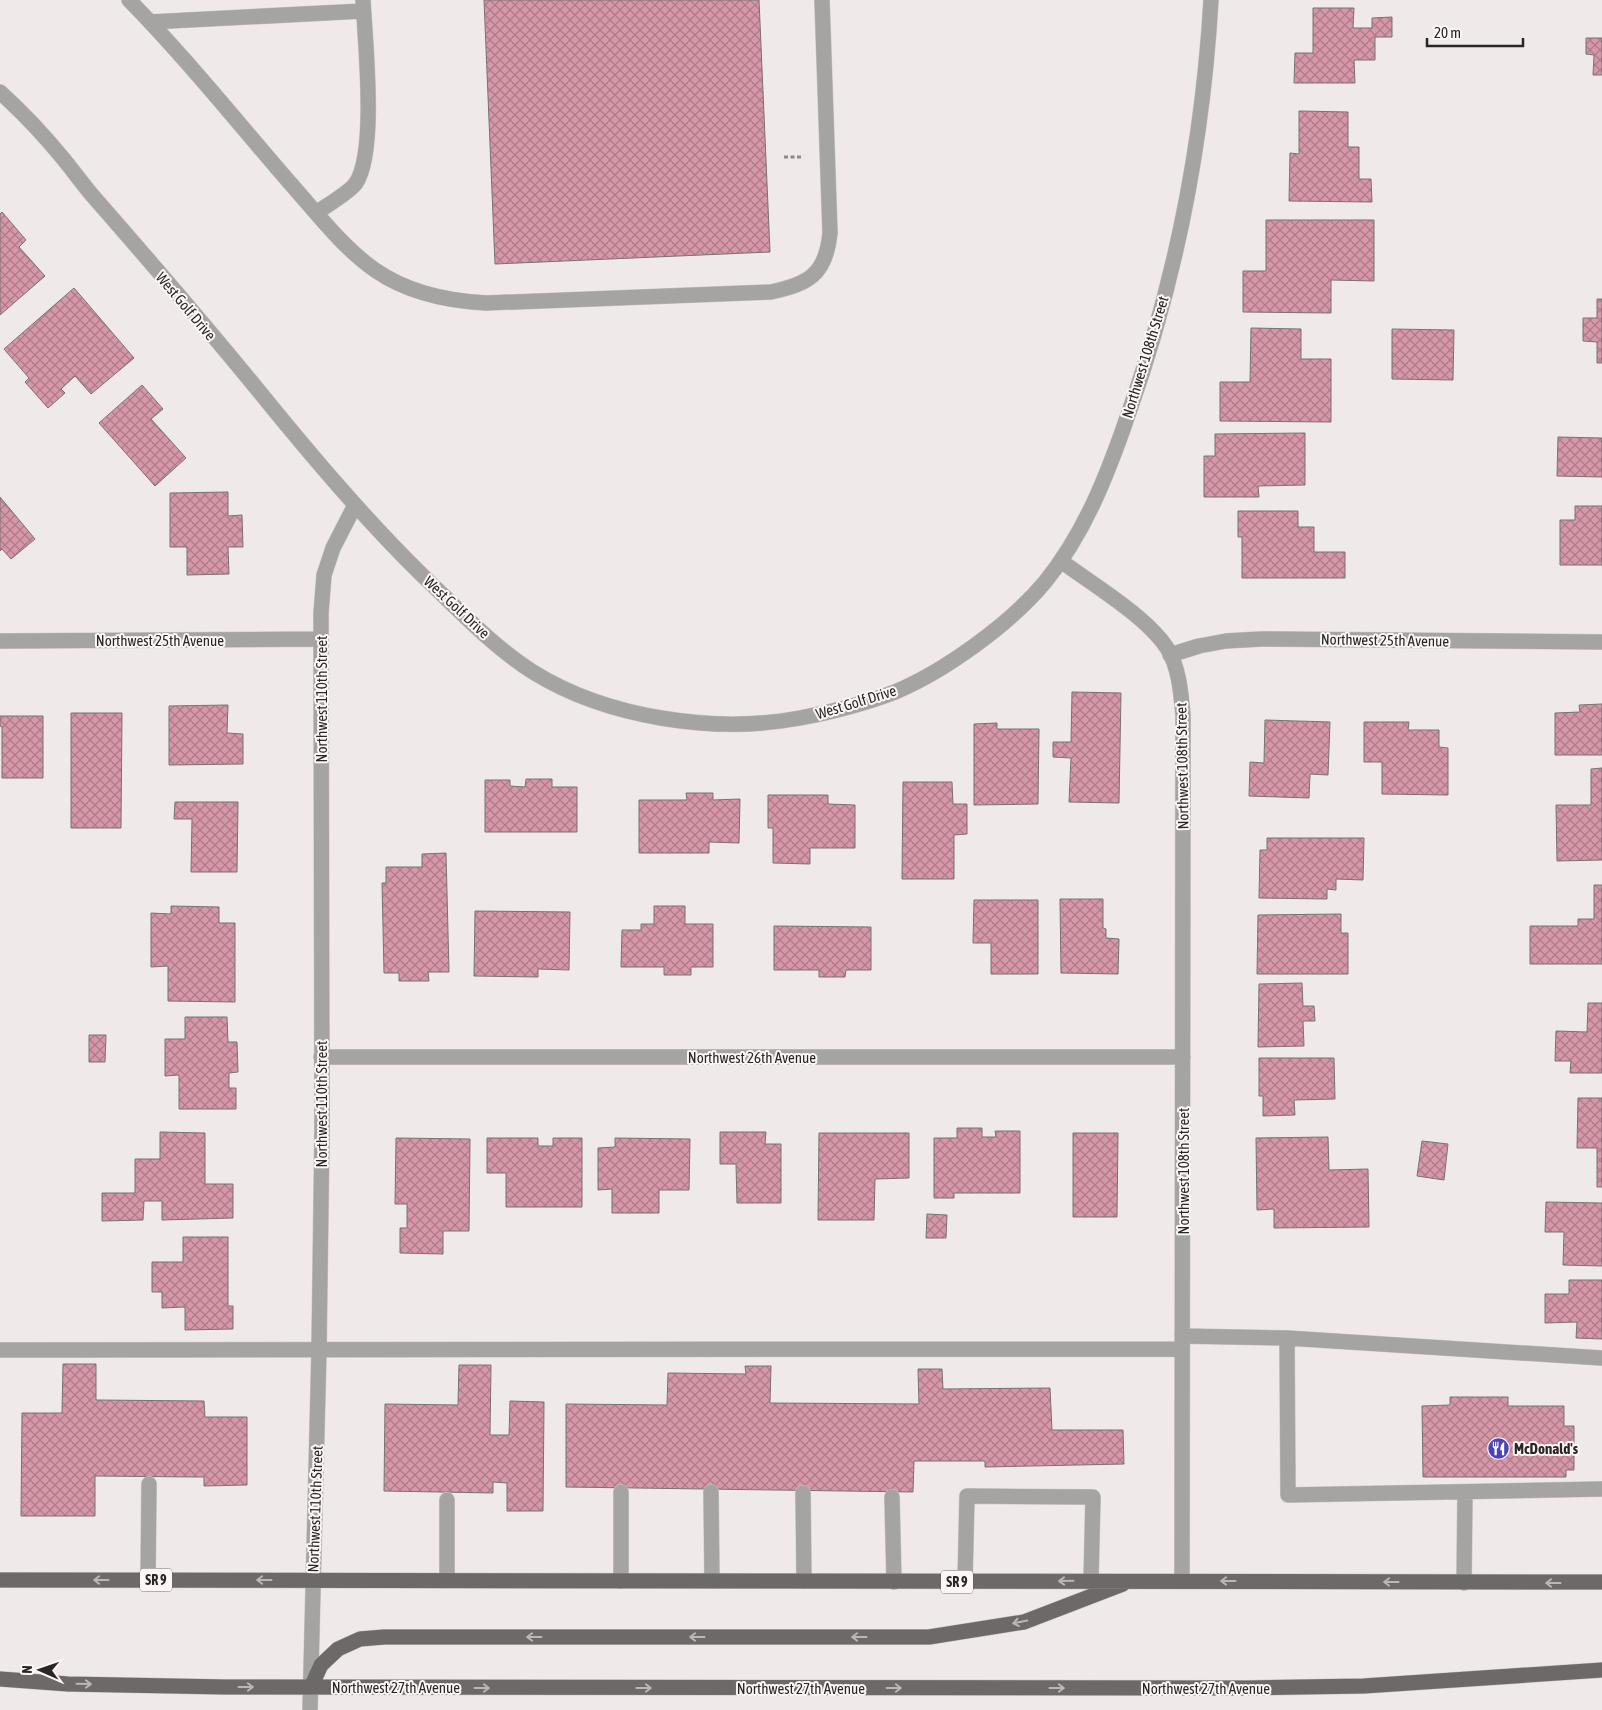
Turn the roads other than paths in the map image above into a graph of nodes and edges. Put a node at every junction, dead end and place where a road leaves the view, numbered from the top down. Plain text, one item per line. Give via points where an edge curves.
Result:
1 (129, 0) edge
2 (822, 0) edge
3 (1211, 0) edge
4 (363, 6) edge
5 (150, 22) junction
6 (0, 92) edge
7 (316, 213) junction
8 (355, 505) junction
9 (1061, 561) junction
10 (321, 639) junction
11 (0, 641) edge
12 (1602, 642) edge
13 (1170, 655) junction
14 (321, 1057) junction
15 (1183, 1057) junction
16 (1287, 1338) junction
17 (1182, 1342) junction
18 (0, 1350) edge
19 (319, 1350) junction
20 (1602, 1358) edge
21 (149, 1484) dead end
22 (1602, 1489) edge
23 (621, 1492) dead end
24 (711, 1492) dead end
25 (803, 1492) dead end
26 (1465, 1493) junction
27 (892, 1497) dead end
28 (447, 1500) dead end
29 (0, 1580) edge
30 (148, 1580) junction
31 (313, 1580) junction
32 (447, 1580) junction
33 (1091, 1580) junction
34 (621, 1581) junction
35 (712, 1581) junction
36 (804, 1581) junction
37 (1132, 1581) junction
38 (1182, 1581) junction
39 (894, 1582) junction
40 (965, 1582) junction
41 (1602, 1582) edge
42 (1464, 1583) junction
43 (1602, 1670) edge
44 (0, 1679) edge
45 (310, 1687) junction
46 (310, 1710) edge

1 - 5 street
2 - 7 street via 830,233 823,261 811,278 803,283 771,292 453,301 416,291 375,270
3 - 9 street, Northwest 108th Street via 1194,148 1168,283 1136,394 1107,474 1091,510
4 - 5 street
4 - 7 street via 368,107 363,159 354,184
5 - 7 street
6 - 8 street, West Golf Drive via 42,134
8 - 9 street, West Golf Drive via 394,548 472,622 533,672 567,690 606,704 674,720 709,723 746,724 793,719 867,702 897,691 978,642 1030,598
8 - 10 street, Northwest 110th Street via 333,548 324,575
9 - 13 street, Northwest 108th Street via 1138,618 1155,633
10 - 11 street, Northwest 25th Avenue
10 - 14 street, Northwest 110th Street
12 - 13 street, Northwest 25th Avenue via 1261,639 1226,641
13 - 15 street, Northwest 108th Street via 1181,692 1183,714
14 - 15 street, Northwest 26th Avenue
14 - 19 street, Northwest 110th Street
15 - 17 street, Northwest 108th Street
16 - 17 street
16 - 20 street
16 - 26 street via 1288,1495
17 - 19 street
17 - 38 street, Northwest 108th Street
18 - 19 street
19 - 31 street, Northwest 110th Street
21 - 30 street
22 - 26 street
23 - 34 street
24 - 35 street
25 - 36 street
26 - 42 street
27 - 39 street
28 - 32 street
30 -> 29 main road, SR 9
31 -> 30 main road, SR 9
31 - 32 main road, SR 9
31 - 45 street, Northwest 110th Street
32 - 34 main road, SR 9
33 - 37 main road, SR 9
33 -> 40 main road, SR 9
33 - 40 street via 1093,1497 967,1496
34 - 35 main road, SR 9
35 - 36 main road, SR 9
36 - 39 main road, SR 9
37 - 38 main road, SR 9
37 -> 45 main road via 1024,1622 929,1636 360,1639 338,1649 321,1665
42 -> 38 main road, SR 9
39 - 40 main road, SR 9
41 -> 42 main road, SR 9
45 -> 43 main road, Northwest 27th Avenue via 1258,1688 1364,1686
44 -> 45 main road, Northwest 27th Avenue via 68,1684
45 - 46 street, Northwest 110th Street

